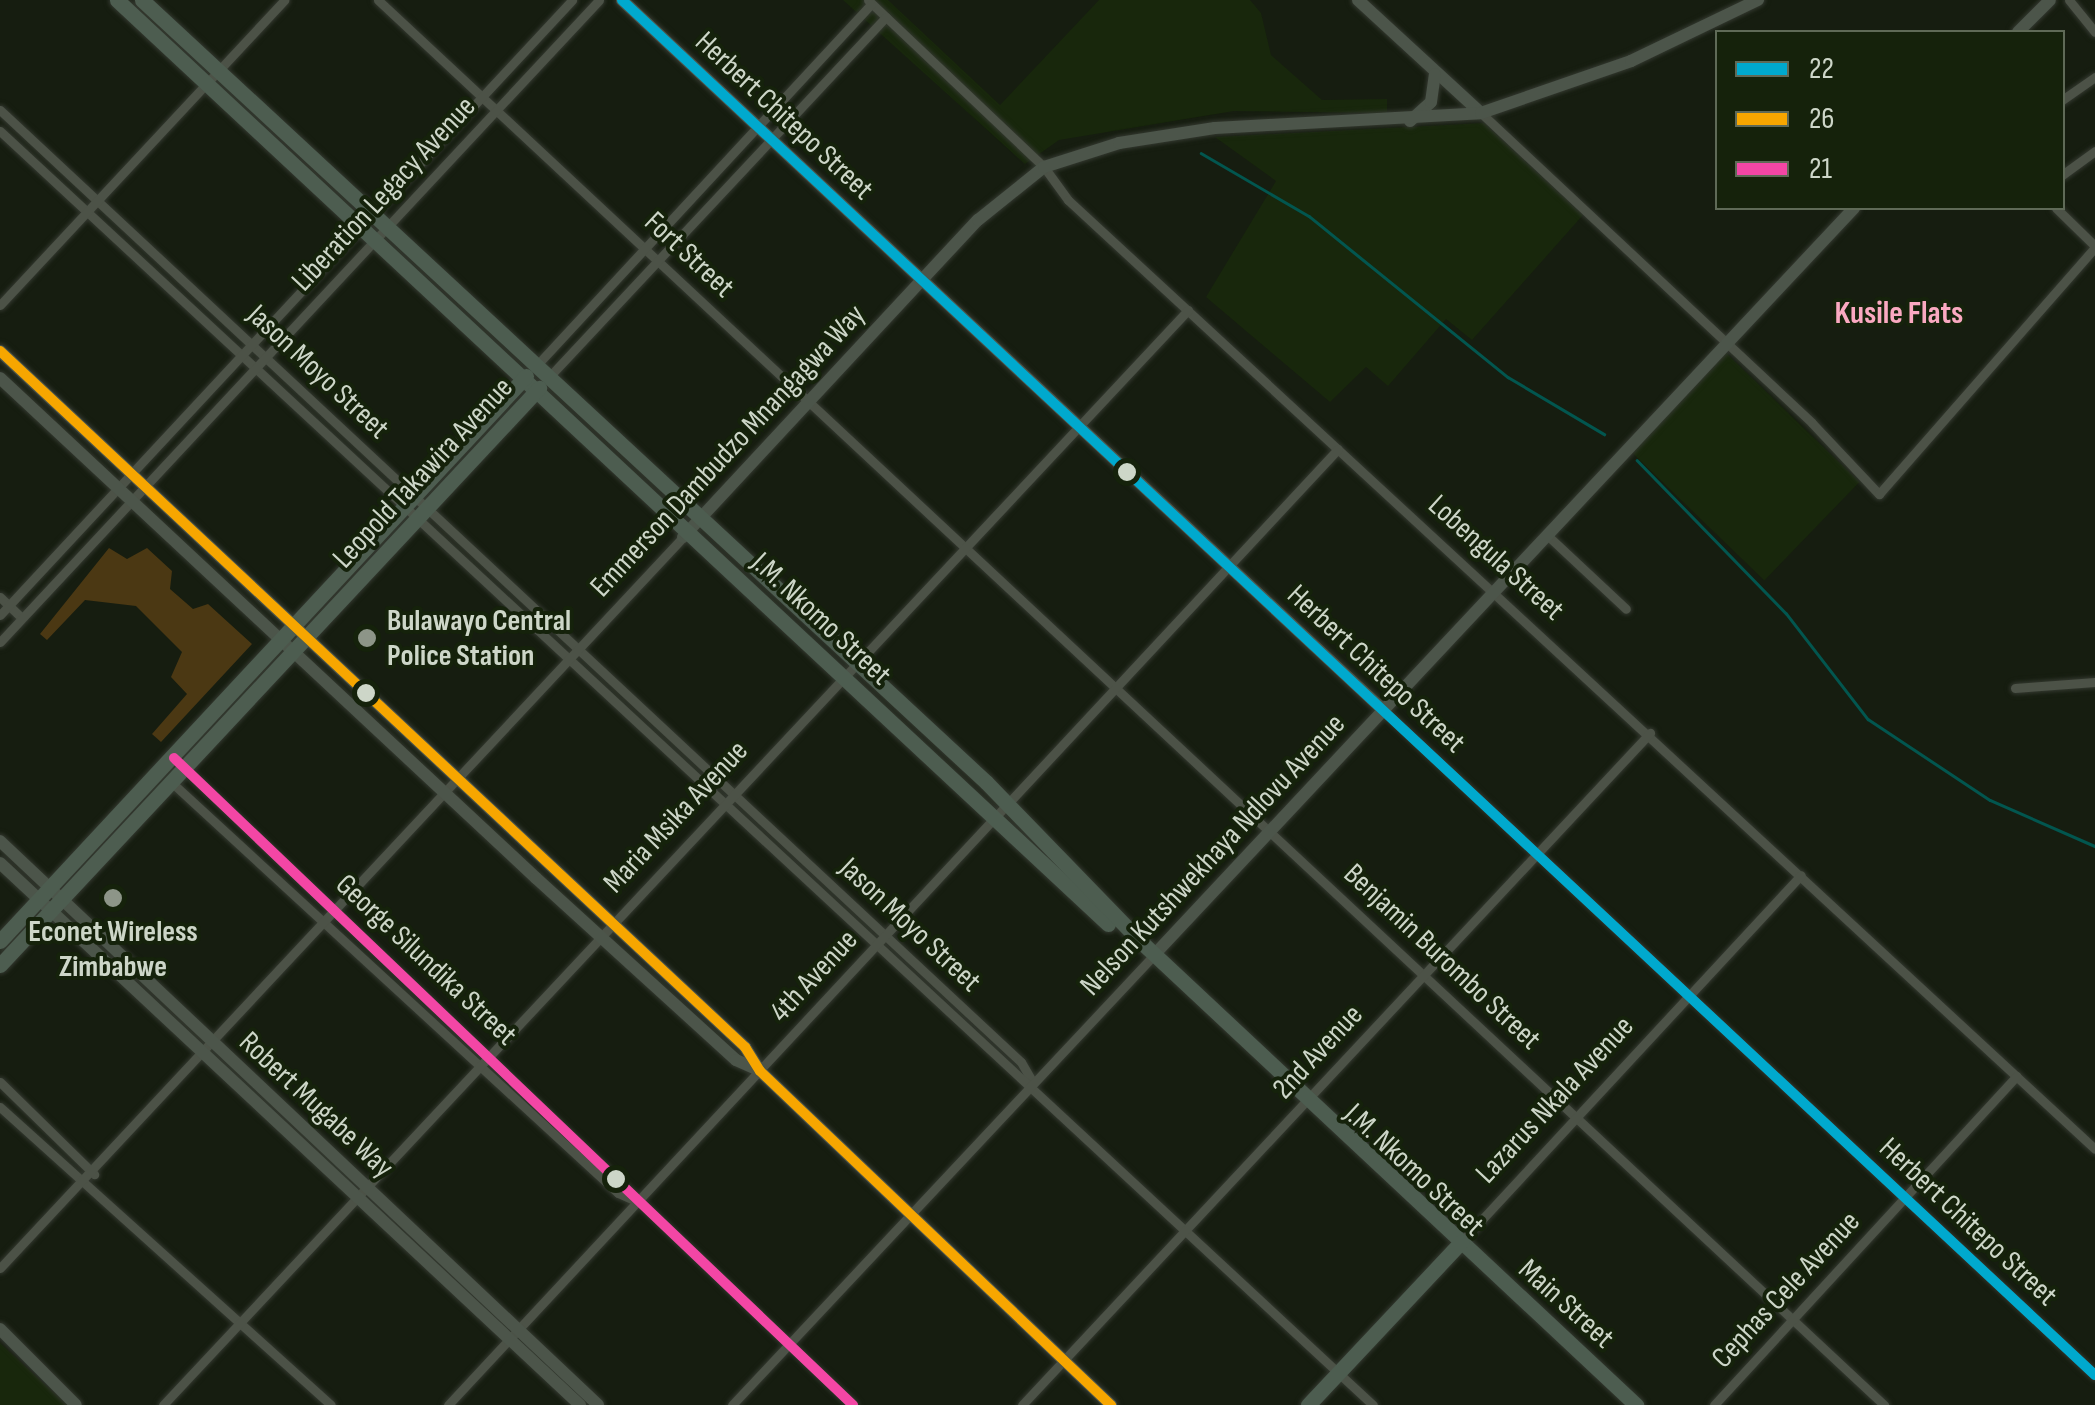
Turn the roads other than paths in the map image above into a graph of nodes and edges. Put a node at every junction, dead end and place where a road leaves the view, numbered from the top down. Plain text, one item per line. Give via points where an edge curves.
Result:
1 (117, 0) edge
2 (142, 0) edge
3 (264, 0) edge
4 (284, 0) edge
5 (378, 0) edge
6 (572, 0) edge
7 (599, 0) edge
8 (622, 0) edge
9 (1358, 0) edge
10 (1758, 0) edge
11 (2050, 0) edge
12 (2069, 0) edge
13 (870, 2) edge
14 (272, 12) junction
15 (886, 17) junction
16 (2020, 30) edge
17 (2095, 32) edge
18 (1435, 74) junction
19 (2095, 76) edge
20 (212, 77) junction
21 (482, 97) junction
22 (2065, 98) edge
23 (0, 110) edge
24 (496, 110) junction
25 (1481, 114) junction
26 (1408, 122) junction
27 (757, 126) junction
28 (0, 131) edge
29 (772, 140) junction
30 (2095, 151) edge
31 (1044, 167) junction
32 (2065, 173) edge
33 (97, 200) junction
34 (1852, 210) edge
35 (2058, 210) edge
36 (86, 212) junction
37 (372, 215) junction
38 (360, 228) junction
39 (386, 228) junction
40 (2093, 240) edge
41 (374, 242) junction
42 (644, 247) junction
43 (658, 261) junction
44 (922, 280) junction
45 (0, 305) edge
46 (1188, 310) junction
47 (1728, 343) junction
48 (252, 344) junction
49 (0, 351) edge
50 (241, 356) junction
51 (266, 357) junction
52 (536, 366) junction
53 (255, 369) junction
54 (0, 378) edge
55 (549, 378) junction
56 (522, 381) junction
57 (535, 392) junction
58 (810, 401) junction
59 (1078, 426) junction
60 (1338, 449) junction
61 (132, 474) junction
62 (145, 486) junction
63 (118, 488) junction
64 (132, 501) junction
65 (416, 508) junction
66 (700, 518) junction
67 (685, 534) junction
68 (1547, 535) junction
69 (966, 546) junction
70 (1229, 567) junction
71 (1494, 591) junction
72 (0, 597) edge
73 (9, 606) junction
74 (1626, 609) dead end
75 (0, 618) edge
76 (22, 618) junction
77 (11, 630) junction
78 (301, 633) junction
79 (0, 642) edge
80 (288, 647) junction
81 (578, 649) junction
82 (568, 660) junction
83 (856, 662) junction
84 (842, 676) junction
85 (2095, 682) edge
86 (1117, 688) junction
87 (2015, 688) dead end
88 (1382, 710) junction
89 (1650, 733) junction
90 (180, 764) junction
91 (166, 778) junction
92 (456, 780) junction
93 (444, 792) junction
94 (733, 793) junction
95 (722, 804) junction
96 (1009, 804) junction
97 (996, 818) junction
98 (1268, 830) junction
99 (0, 841) edge
100 (1538, 854) junction
101 (0, 863) edge
102 (1802, 875) junction
103 (51, 900) junction
104 (335, 910) junction
105 (610, 923) junction
106 (322, 924) junction
107 (599, 935) junction
108 (886, 936) junction
109 (0, 940) edge
110 (876, 948) junction
111 (1151, 958) junction
112 (0, 965) edge
113 (1423, 976) junction
114 (1690, 995) junction
115 (207, 1047) junction
116 (489, 1054) junction
117 (478, 1066) junction
118 (760, 1072) junction
119 (2018, 1076) junction
120 (0, 1082) edge
121 (1034, 1085) junction
122 (1306, 1102) junction
123 (0, 1107) edge
124 (1577, 1117) junction
125 (2095, 1149) edge
126 (93, 1170) junction
127 (82, 1182) junction
128 (97, 1189) junction
129 (362, 1192) junction
130 (1906, 1197) junction
131 (638, 1202) junction
132 (912, 1216) junction
133 (1186, 1230) junction
134 (1458, 1245) junction
135 (0, 1268) edge
136 (1794, 1318) junction
137 (240, 1320) junction
138 (0, 1329) edge
139 (514, 1335) junction
140 (0, 1340) edge
141 (789, 1345) junction
142 (1064, 1360) junction
143 (1338, 1373) junction
144 (2095, 1375) edge
145 (46, 1377) junction
146 (76, 1405) edge
147 (163, 1405) edge
148 (331, 1405) edge
149 (448, 1405) edge
150 (580, 1405) edge
151 (598, 1405) edge
152 (732, 1405) edge
153 (853, 1405) edge
154 (1022, 1405) edge
155 (1112, 1405) edge
156 (1308, 1405) edge
157 (1372, 1405) edge
158 (1636, 1405) edge
159 (1714, 1405) edge
160 (1884, 1405) edge

1 - 20 highway, J.M. Nkomo Street
2 - 20 highway, J.M. Nkomo Street
3 - 14 street
4 - 14 street
5 - 21 street, Fort Street
6 - 21 street, Liberation Legacy Avenue
7 - 24 street, Liberation Legacy Avenue
8 - 27 street, Herbert Chitepo Street
9 - 18 street
10 - 25 street via 1631,61
11 - 16 street
12 - 17 street
13 - 15 street, Lobengula Street
13 - 27 street, Leopold Takawira Avenue
14 - 20 street
15 - 29 street, Leopold Takawira Avenue
15 - 31 street, Lobengula Street
18 - 25 street
18 - 26 street via 1431,102
19 - 22 street
20 - 33 street
20 - 37 highway, J.M. Nkomo Street
20 - 38 highway, J.M. Nkomo Street
21 - 24 street, Fort Street
21 - 37 street, Liberation Legacy Avenue
23 - 33 street, Jason Moyo Street
24 - 39 street, Liberation Legacy Avenue
24 - 42 street, Fort Street
25 - 26 street, Emmerson Dambudzo Mnangagwa Way
25 - 47 street
26 - 31 street, Emmerson Dambudzo Mnangagwa Way via 1215,128 1119,143
27 - 29 street, Herbert Chitepo Street
27 - 42 street, Leopold Takawira Avenue
28 - 36 street, Jason Moyo Street
29 - 43 street, Leopold Takawira Avenue
29 - 44 street, Herbert Chitepo Street
30 - 32 street
31 - 44 street, Emmerson Dambudzo Mnangagwa Way via 1014,187
31 - 46 street, Lobengula Street via 1068,200
33 - 36 street
33 - 48 street, Jason Moyo Street
34 - 47 street, Nelson Kutshwekhaya Ndlovu Avenue
35 - 40 street
36 - 45 street
36 - 50 street, Jason Moyo Street
37 - 38 street, Liberation Legacy Avenue
37 - 39 highway, J.M. Nkomo Street
38 - 41 highway, J.M. Nkomo Street
38 - 48 street, Liberation Legacy Avenue
39 - 41 street, Liberation Legacy Avenue
39 - 52 highway, J.M. Nkomo Street
40 - 47 street via 1879,494
41 - 51 street, Liberation Legacy Avenue
41 - 56 highway, J.M. Nkomo Street
42 - 43 street, Fort Street
42 - 52 street, Leopold Takawira Avenue
43 - 55 street, Leopold Takawira Avenue
43 - 58 street, Fort Street
44 - 58 street, Emmerson Dambudzo Mnangagwa Way
44 - 59 street, Herbert Chitepo Street
46 - 59 street, Maria Msika Avenue
46 - 60 street, Lobengula Street
47 - 68 street, Nelson Kutshwekhaya Ndlovu Avenue
48 - 50 street, Liberation Legacy Avenue
48 - 51 street, Jason Moyo Street
49 - 61 street
50 - 53 street, Jason Moyo Street
50 - 61 street, Liberation Legacy Avenue
51 - 53 street, Liberation Legacy Avenue
51 - 65 street, Jason Moyo Street
52 - 55 highway, J.M. Nkomo Street
52 - 56 highway, Leopold Takawira Avenue
53 - 62 street, Liberation Legacy Avenue
53 - 65 street, Jason Moyo Street
54 - 63 street
55 - 57 highway, Leopold Takawira Avenue
55 - 66 highway, J.M. Nkomo Street
56 - 57 highway, J.M. Nkomo Street
56 - 65 highway, Leopold Takawira Avenue
57 - 65 highway, Leopold Takawira Avenue
57 - 67 highway, J.M. Nkomo Street
58 - 66 street, Emmerson Dambudzo Mnangagwa Way
58 - 69 street, Fort Street
59 - 69 street, Maria Msika Avenue
59 - 70 street, Herbert Chitepo Street
60 - 70 street, 4th Avenue
60 - 71 street, Lobengula Street
61 - 62 street
61 - 63 street, Liberation Legacy Avenue
62 - 64 street, Liberation Legacy Avenue
62 - 78 street
63 - 64 street
63 - 73 street, Liberation Legacy Avenue
64 - 76 street, Liberation Legacy Avenue
64 - 80 street
65 - 78 highway, Leopold Takawira Avenue
65 - 81 street, Jason Moyo Street
65 - 82 street, Jason Moyo Street
66 - 67 street, Emmerson Dambudzo Mnangagwa Way
66 - 83 highway, J.M. Nkomo Street
67 - 81 street, Emmerson Dambudzo Mnangagwa Way
67 - 84 highway, J.M. Nkomo Street
68 - 71 street, Nelson Kutshwekhaya Ndlovu Avenue
68 - 74 street
69 - 83 street, Maria Msika Avenue
69 - 86 street, Benjamin Burombo Street
70 - 86 street, 4th Avenue
70 - 88 street, Herbert Chitepo Street
71 - 88 street, Nelson Kutshwekhaya Ndlovu Avenue
71 - 89 street, Lobengula Street
72 - 73 street
73 - 75 street, Liberation Legacy Avenue
73 - 76 street
75 - 77 street
76 - 77 street, Liberation Legacy Avenue
77 - 79 street, Liberation Legacy Avenue
78 - 80 highway, Leopold Takawira Avenue
78 - 92 street
80 - 90 highway, Leopold Takawira Avenue
80 - 93 street
81 - 82 street, Emmerson Dambudzo Mnangagwa Way
81 - 94 street, Jason Moyo Street
82 - 92 street, Emmerson Dambudzo Mnangagwa Way
82 - 95 street, Jason Moyo Street
83 - 84 street, Maria Msika Avenue
83 - 96 highway, J.M. Nkomo Street
84 - 94 street, Maria Msika Avenue
84 - 97 highway, J.M. Nkomo Street
85 - 87 street
86 - 96 street, 4th Avenue
86 - 98 street, Benjamin Burombo Street
88 - 98 street, Nelson Kutshwekhaya Ndlovu Avenue
88 - 100 street, Herbert Chitepo Street
89 - 100 street, 2nd Avenue
89 - 102 street, Lobengula Street
90 - 91 highway, Leopold Takawira Avenue
90 - 104 street, George Silundika Street
91 - 103 highway, Leopold Takawira Avenue
91 - 106 street, George Silundika Street
92 - 93 street, Emmerson Dambudzo Mnangagwa Way
92 - 105 street
93 - 104 street, Emmerson Dambudzo Mnangagwa Way
93 - 107 street
94 - 95 street, Maria Msika Avenue
94 - 108 street, Jason Moyo Street
95 - 105 street, Maria Msika Avenue
95 - 110 street, Jason Moyo Street
96 - 97 street, 4th Avenue
96 - 111 highway, J.M. Nkomo Street
97 - 108 street, 4th Avenue
97 - 111 highway, J.M. Nkomo Street
98 - 111 street, Nelson Kutshwekhaya Ndlovu Avenue
98 - 113 street, Benjamin Burombo Street
99 - 103 street, Robert Mugabe Way
100 - 113 street, 2nd Avenue
100 - 114 street, Herbert Chitepo Street
101 - 103 street, Robert Mugabe Way
102 - 114 street, Lazarus Nkala Avenue
102 - 119 street, Lobengula Street
103 - 109 highway, Leopold Takawira Avenue
103 - 112 highway, Leopold Takawira Avenue
103 - 115 street, Robert Mugabe Way
104 - 106 street, Emmerson Dambudzo Mnangagwa Way
104 - 116 street, George Silundika Street
105 - 107 street, Maria Msika Avenue
105 - 118 street via 745,1047
106 - 115 street, Emmerson Dambudzo Mnangagwa Way
106 - 117 street, George Silundika Street
107 - 116 street, Maria Msika Avenue
107 - 118 street via 736,1060
108 - 110 street, 4th Avenue
108 - 121 street, Jason Moyo Street via 1021,1062
110 - 118 street, 4th Avenue
110 - 121 street, Jason Moyo Street via 1011,1074
111 - 121 street, Nelson Kutshwekhaya Ndlovu Avenue
111 - 122 highway, J.M. Nkomo Street
113 - 122 street, 2nd Avenue
113 - 124 street, Benjamin Burombo Street
114 - 124 street, Lazarus Nkala Avenue
114 - 130 street, Herbert Chitepo Street
115 - 126 street, Emmerson Dambudzo Mnangagwa Way
115 - 129 street, Robert Mugabe Way
116 - 117 street, Maria Msika Avenue
116 - 131 street, George Silundika Street via 627,1184
117 - 129 street, Maria Msika Avenue
117 - 131 street, George Silundika Street via 620,1195
118 - 131 street, 4th Avenue
118 - 132 street
119 - 125 street, Lobengula Street
119 - 130 street, Cephas Cele Avenue
120 - 126 street
121 - 132 street, Nelson Kutshwekhaya Ndlovu Avenue
121 - 133 street, Jason Moyo Street
122 - 133 street, 2nd Avenue
122 - 134 highway, J.M. Nkomo Street
123 - 127 street
124 - 134 street, Lazarus Nkala Avenue
124 - 136 street, Benjamin Burombo Street
126 - 127 street, Emmerson Dambudzo Mnangagwa Way
126 - 128 street
127 - 128 street
127 - 135 street, Emmerson Dambudzo Mnangagwa Way
128 - 137 street
129 - 137 street, Maria Msika Avenue
129 - 139 street, Robert Mugabe Way
130 - 136 street, Cephas Cele Avenue
130 - 144 street, Herbert Chitepo Street
131 - 139 street, 4th Avenue
131 - 141 street, George Silundika Street
132 - 141 street, Nelson Kutshwekhaya Ndlovu Avenue
132 - 142 street
133 - 142 street, 2nd Avenue
133 - 143 street, Jason Moyo Street
134 - 143 highway, Lazarus Nkala Avenue
134 - 158 highway, Main Street
136 - 159 street, Cephas Cele Avenue
136 - 160 street, Benjamin Burombo Street
137 - 147 street, Maria Msika Avenue
137 - 148 street
138 - 145 street
139 - 149 street, 4th Avenue
139 - 150 street, Robert Mugabe Way
139 - 151 street, Robert Mugabe Way
140 - 145 street
141 - 152 street, Nelson Kutshwekhaya Ndlovu Avenue
141 - 153 street, George Silundika Street
142 - 154 street, 2nd Avenue
142 - 155 street
143 - 156 highway, Lazarus Nkala Avenue
143 - 157 street, Jason Moyo Street
145 - 146 street

